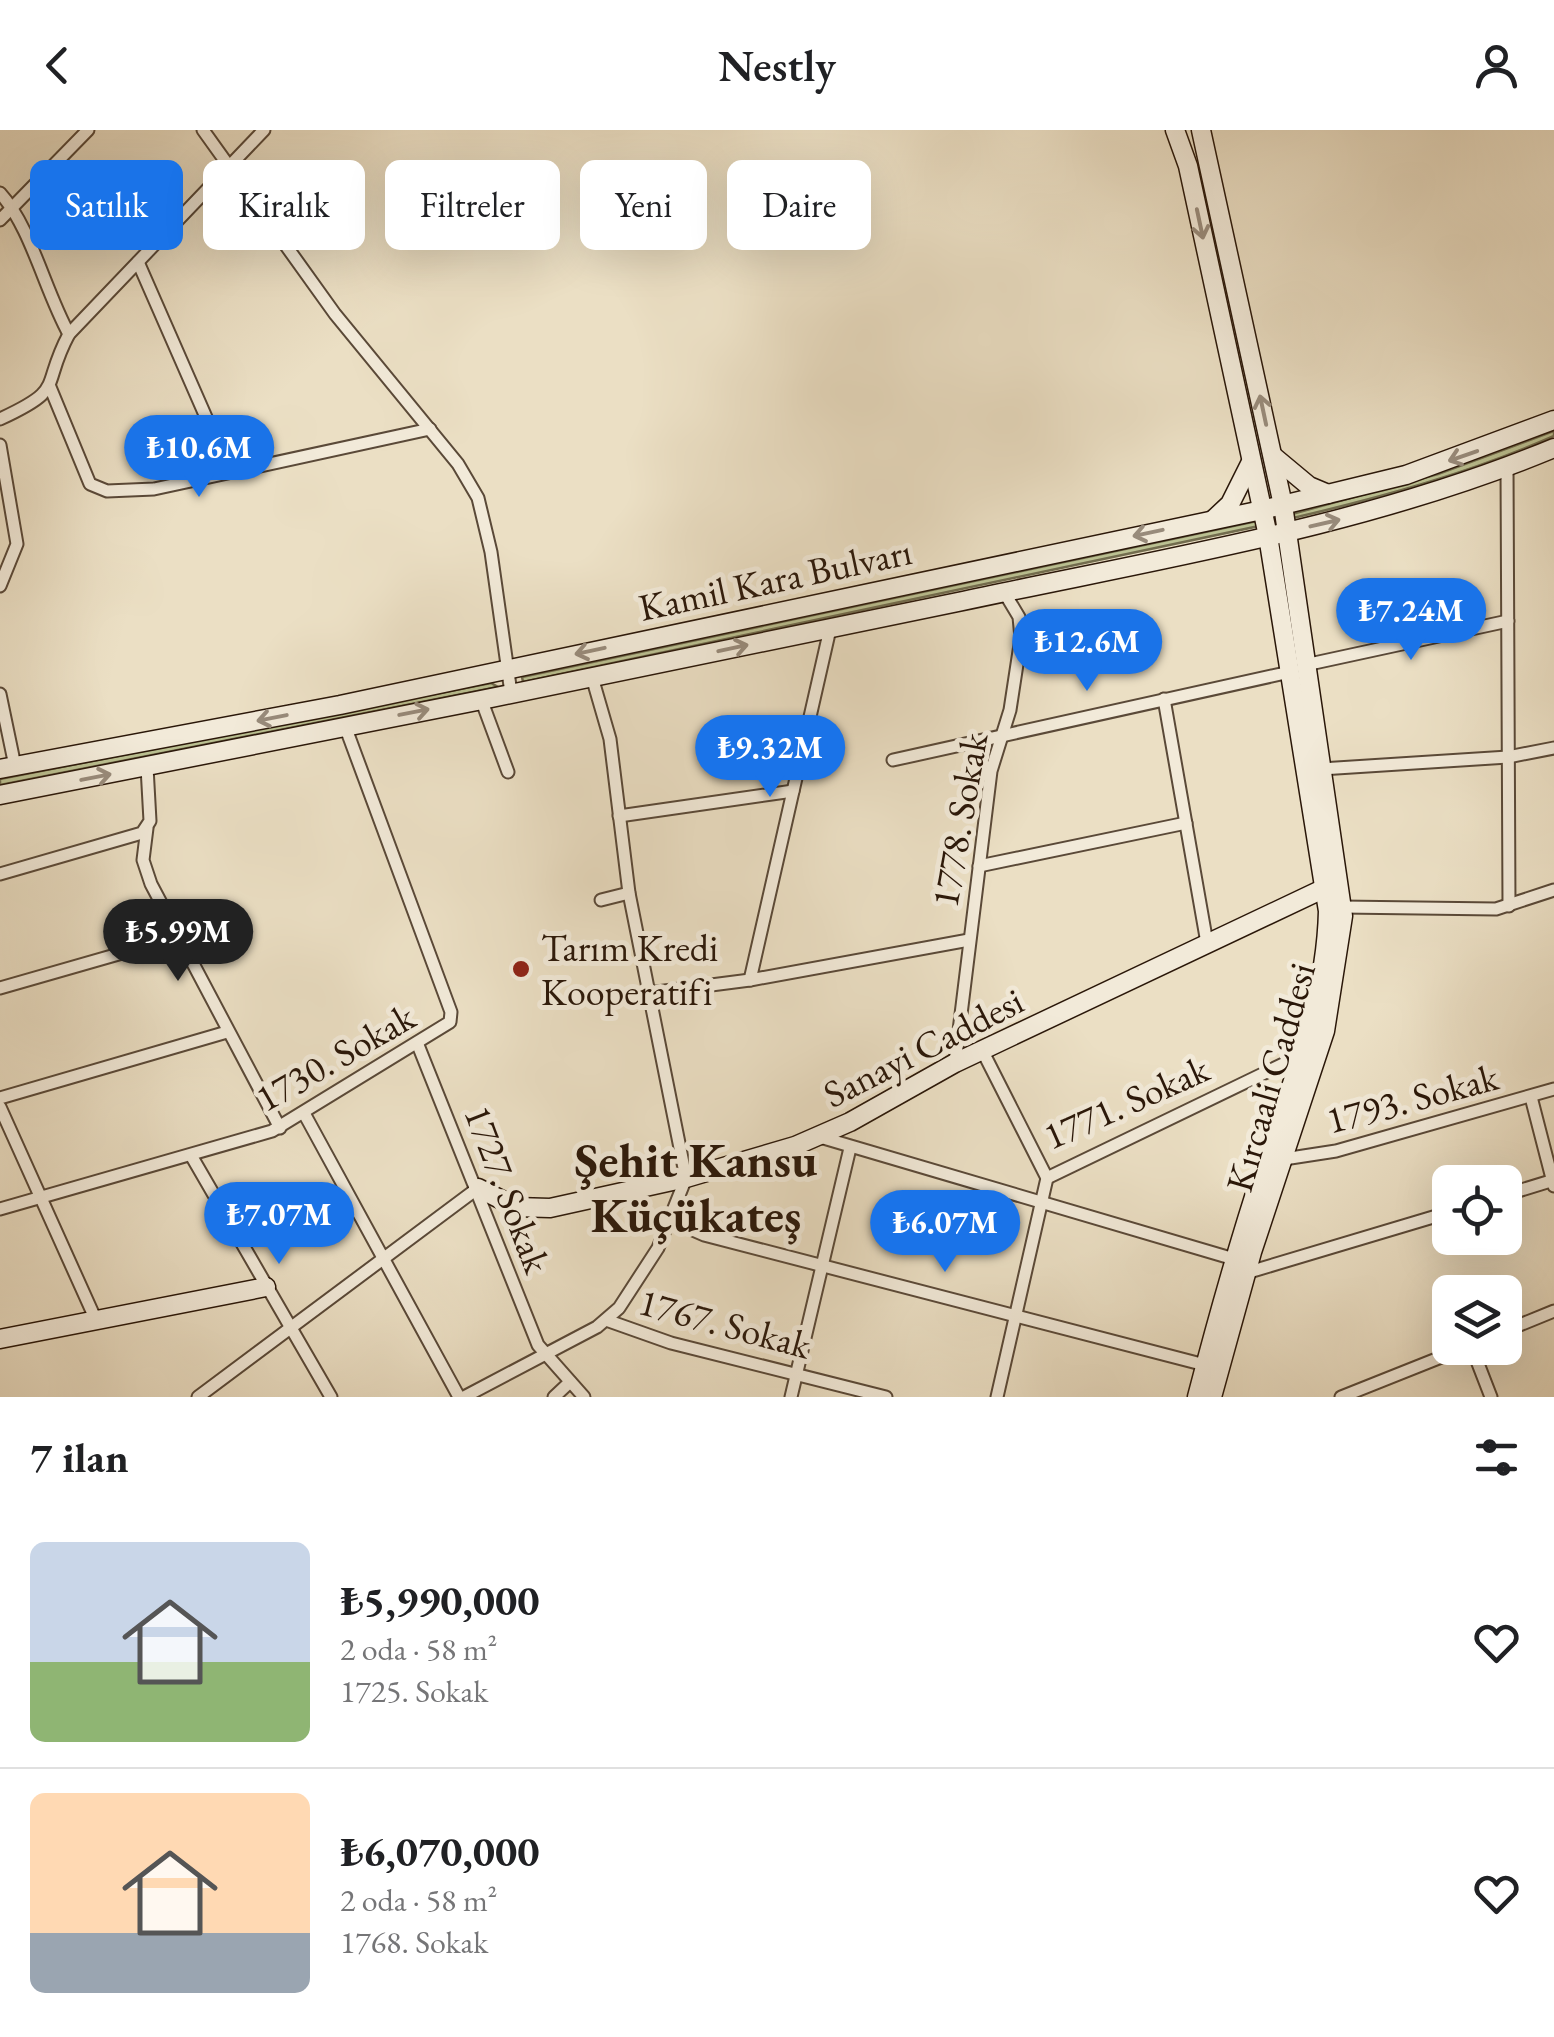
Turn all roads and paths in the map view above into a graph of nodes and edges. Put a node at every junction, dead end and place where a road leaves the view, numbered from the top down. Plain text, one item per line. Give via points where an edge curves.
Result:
1 (88, 130) edge
2 (204, 130) edge
3 (264, 130) edge
4 (1175, 130) edge
5 (1201, 130) edge
6 (228, 160) edge
7 (232, 160) edge
8 (203, 191) edge
9 (0, 193) edge
10 (13, 207) junction
11 (0, 220) edge
12 (291, 250) edge
13 (138, 262) junction
14 (69, 334) junction
15 (50, 387) junction
16 (0, 419) edge
17 (1554, 420) edge
18 (430, 429) junction
19 (0, 444) edge
20 (1554, 448) edge
21 (1273, 456) junction
22 (1251, 462) junction
23 (1507, 466) junction
24 (230, 472) junction
25 (1328, 494) junction
26 (1283, 505) junction
27 (1262, 510) junction
28 (1214, 520) junction
29 (1277, 534) junction
30 (0, 586) edge
31 (1004, 592) junction
32 (1508, 621) junction
33 (830, 628) junction
34 (1297, 668) junction
35 (508, 669) junction
36 (592, 677) junction
37 (511, 693) junction
38 (0, 694) edge
39 (1164, 698) junction
40 (481, 699) junction
41 (346, 726) junction
42 (1001, 734) junction
43 (1554, 748) edge
44 (1508, 757) junction
45 (893, 760) dead end
46 (147, 767) junction
47 (8, 768) edge
48 (1321, 770) junction
49 (508, 772) dead end
50 (793, 791) junction
51 (0, 796) edge
52 (619, 816) junction
53 (1186, 824) junction
54 (147, 828) junction
55 (979, 866) junction
56 (0, 874) edge
57 (1326, 888) junction
58 (1554, 890) edge
59 (629, 892) junction
60 (601, 900) dead end
61 (1509, 906) junction
62 (1342, 907) junction
63 (178, 937) junction
64 (968, 940) junction
65 (1207, 943) junction
66 (750, 980) junction
67 (0, 988) edge
68 (649, 993) junction
69 (226, 1032) junction
70 (418, 1045) junction
71 (982, 1050) junction
72 (1302, 1055) junction
73 (956, 1063) junction
74 (1554, 1089) edge
75 (1531, 1097) junction
76 (0, 1098) edge
77 (0, 1107) edge
78 (305, 1115) junction
79 (280, 1128) junction
80 (820, 1137) junction
81 (850, 1148) junction
82 (192, 1157) junction
83 (1284, 1159) junction
84 (686, 1178) junction
85 (1047, 1178) junction
86 (1553, 1182) edge
87 (478, 1188) junction
88 (1522, 1190) edge
89 (44, 1196) junction
90 (1040, 1204) junction
91 (0, 1209) edge
92 (1432, 1217) edge
93 (672, 1220) junction
94 (384, 1258) junction
95 (823, 1265) junction
96 (1240, 1266) junction
97 (266, 1287) junction
98 (1554, 1311) edge
99 (1016, 1315) junction
100 (95, 1318) junction
101 (606, 1320) junction
102 (1522, 1324) edge
103 (290, 1328) junction
104 (0, 1339) edge
105 (544, 1354) junction
106 (1432, 1361) edge
107 (1205, 1365) junction
108 (1479, 1365) edge
109 (797, 1374) junction
110 (570, 1382) junction
111 (202, 1396) edge
112 (330, 1397) edge
113 (462, 1397) edge
114 (554, 1397) edge
115 (584, 1397) edge
116 (791, 1397) edge
117 (886, 1397) edge
118 (998, 1397) edge
119 (1197, 1397) edge
120 (1212, 1397) edge
121 (1341, 1397) edge
122 (1491, 1397) edge

1 - 10 street
2 - 6 street
3 - 7 street
4 -> 22 main road
21 -> 5 main road
8 - 13 street
9 - 10 street
10 - 11 street
10 - 14 street
12 - 18 street
13 - 14 street
13 - 24 street
14 - 15 street
15 - 16 street via 37,402
15 - 24 street via 90,484 107,492 154,489
17 -> 25 main road, Kamil Kara Bulvarı via 1444,463
18 - 24 street
18 - 35 street via 478,498
19 - 30 street via 17,544
20 - 23 main road, Kamil Kara Bulvarı
21 - 25 main road
21 - 26 main road
22 - 27 main road
22 - 28 main road
29 -> 23 main road, Kamil Kara Bulvarı
23 - 32 street
25 - 26 main road, Kamil Kara Bulvarı
26 - 27 main road, Kamil Kara Bulvarı
26 - 29 main road
27 - 28 main road, Kamil Kara Bulvarı
27 - 29 main road
28 -> 35 main road, Kamil Kara Bulvarı
29 - 31 main road, Kamil Kara Bulvarı
29 - 34 main road, Kırcaali Caddesi
31 - 33 main road, Kamil Kara Bulvarı
31 - 42 street, 1778. Sokak via 1022,630
32 - 34 street
32 - 44 street
36 -> 33 main road, Kamil Kara Bulvarı
33 - 50 street
34 - 39 street
34 - 48 main road, Kırcaali Caddesi
34 - 57 main road, Kırcaali Caddesi
35 - 37 street
35 -> 47 main road, Kamil Kara Bulvarı
36 - 37 main road, Kamil Kara Bulvarı
36 - 52 street via 610,738
37 - 40 main road, Kamil Kara Bulvarı
38 - 47 street
39 - 42 street
39 - 53 street
41 -> 40 main road, Kamil Kara Bulvarı
40 - 49 street
41 - 46 main road, Kamil Kara Bulvarı
41 - 70 street, 1730. Sokak via 451,1012 448,1026
42 - 45 street
42 - 55 street, 1778. Sokak
43 - 44 street
44 - 48 street
44 - 61 street
51 -> 46 main road, Kamil Kara Bulvarı
46 - 54 street
48 - 62 main road, Kırcaali Caddesi
50 - 52 street
50 - 66 street
52 - 59 street
53 - 55 street
53 - 65 street
54 - 56 street
54 - 63 street via 146,871
55 - 64 street, 1778. Sokak
57 - 65 main road, Sanayi Caddesi
57 - 72 main road, Kırcaali Caddesi via 1324,960
58 - 61 street
59 - 60 street
59 - 68 street
61 - 62 street
62 - 83 main road, Kırcaali Caddesi via 1325,1031
63 - 67 street
63 - 69 street
64 - 66 street
64 - 73 street, 1778. Sokak
65 - 71 main road, Sanayi Caddesi
66 - 68 street
68 - 84 street
69 - 76 street
69 - 79 street
70 - 78 street, 1730. Sokak
70 - 87 street, 1727. Sokak
71 - 73 main road, Sanayi Caddesi
71 - 85 street, 1771. Sokak
72 - 85 street, 1771. Sokak
72 - 96 main road, Kırcaali Caddesi
73 - 80 main road, Sanayi Caddesi
74 - 75 street, 1793. Sokak
75 - 83 street, 1793. Sokak
75 - 86 street
77 - 89 street
78 - 79 street, 1730. Sokak
78 - 94 street
79 - 82 street, 1730. Sokak
80 - 81 street
80 - 84 main road, Sanayi Caddesi
81 - 90 street
81 - 95 street
82 - 89 street, 1730. Sokak
82 - 97 street
83 - 96 main road, Kırcaali Caddesi
84 - 87 main road, Sanayi Caddesi via 535,1209
84 - 93 street
85 - 90 street
86 - 88 street
87 - 94 street
87 - 105 street, 1727. Sokak
89 - 91 street, 1730. Sokak
89 - 100 street
90 - 96 street
90 - 99 street
92 - 96 street
93 - 95 street
93 - 101 street via 644,1273
94 - 103 street
94 - 113 street
95 - 99 street
95 - 109 street
96 - 107 main road, Kırcaali Caddesi
96 - 120 main road, Kırcaali Caddesi
97 - 100 main road
97 - 103 street
98 - 102 street
99 - 107 street
99 - 118 street
100 - 104 main road
101 - 105 street
101 - 109 street, 1767. Sokak
103 - 111 street
103 - 112 street
105 - 110 street
105 - 113 street
106 - 121 street
107 - 119 main road, Kırcaali Caddesi
108 - 122 street
109 - 116 street
109 - 117 street, 1767. Sokak
110 - 114 street
110 - 115 street

